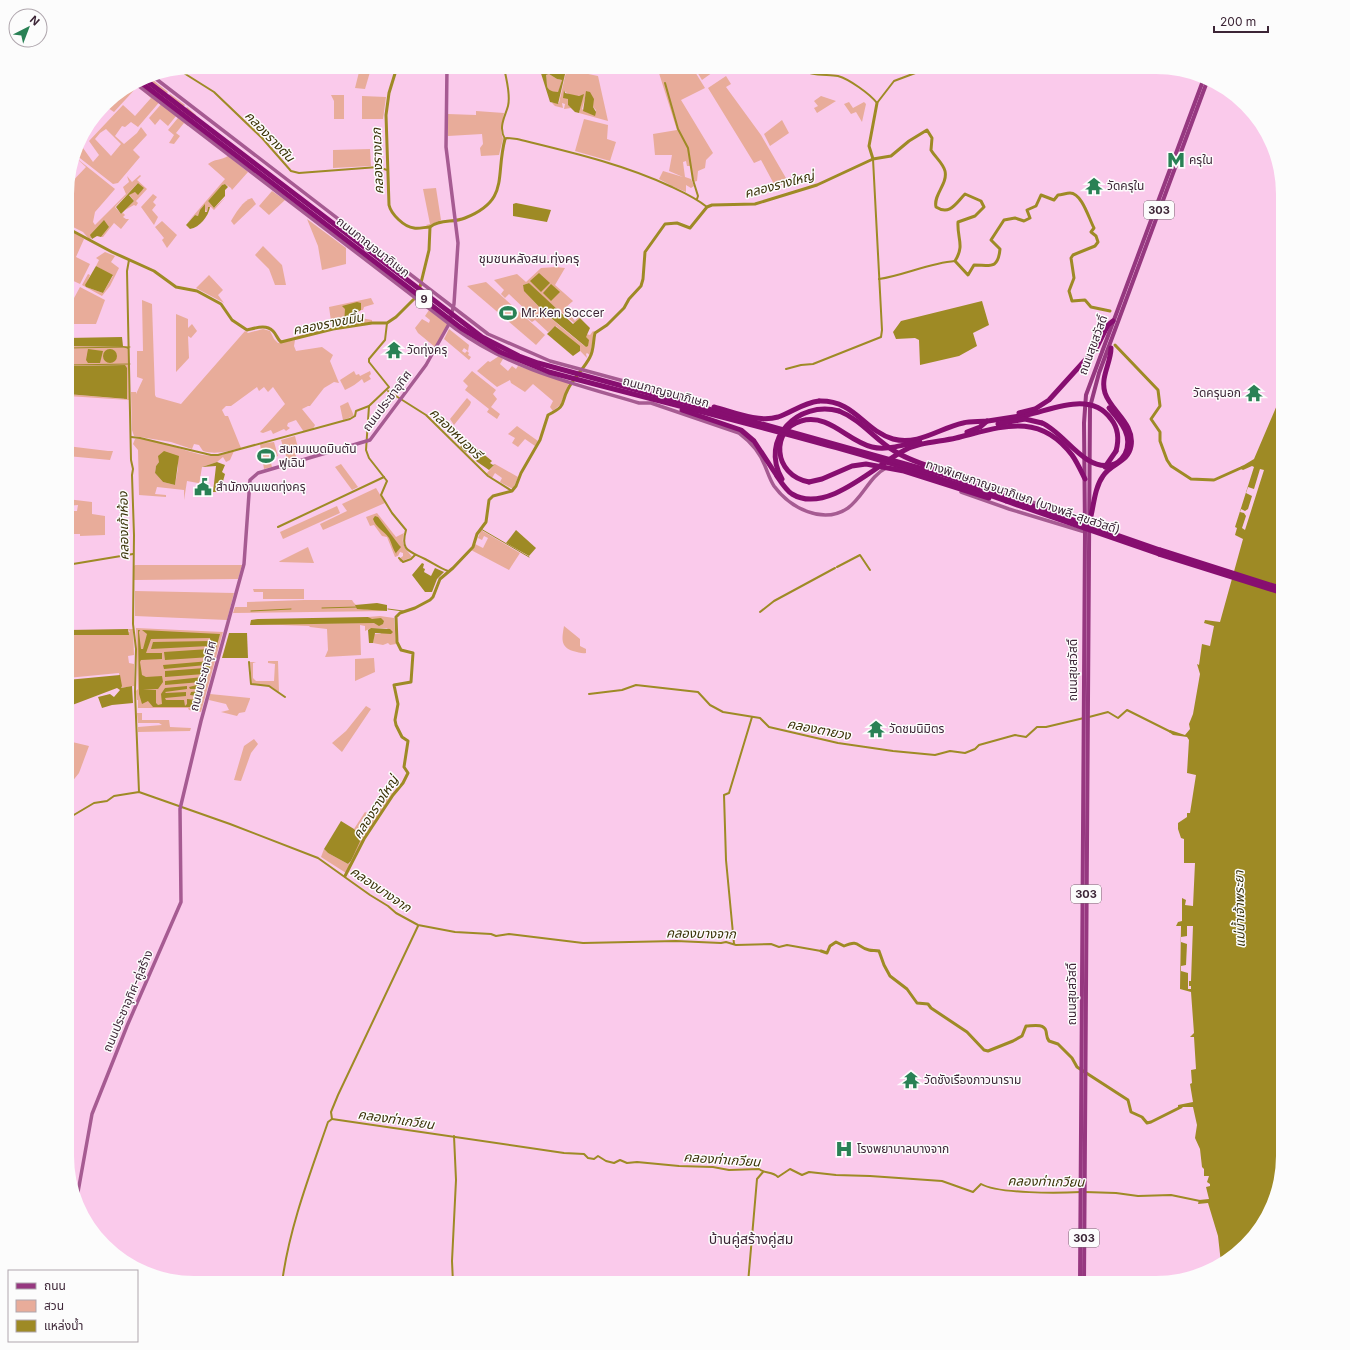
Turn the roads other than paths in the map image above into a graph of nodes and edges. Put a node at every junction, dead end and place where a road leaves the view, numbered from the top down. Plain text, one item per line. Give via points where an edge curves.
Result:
1 (447, 74) edge
2 (156, 80) edge
3 (149, 83) edge
4 (1202, 83) edge
5 (142, 85) edge
6 (1206, 85) edge
7 (142, 86) edge
8 (171, 91) junction
9 (161, 102) junction
10 (188, 103) junction
11 (200, 112) junction
12 (178, 115) junction
13 (190, 124) junction
14 (236, 141) junction
15 (227, 153) junction
16 (272, 168) junction
17 (262, 180) junction
18 (1131, 272) junction
19 (1136, 274) junction
20 (454, 309) junction
21 (1112, 321) junction
22 (449, 324) junction
23 (1112, 341) junction
24 (1111, 348) junction
25 (644, 388) junction
26 (651, 399) junction
27 (639, 403) junction
28 (687, 404) junction
29 (1002, 419) junction
30 (703, 420) junction
31 (986, 421) junction
32 (755, 424) junction
33 (979, 432) junction
34 (924, 476) junction
35 (1085, 479) junction
36 (995, 492) junction
37 (799, 497) junction
38 (1006, 501) junction
39 (1091, 516) junction
40 (1087, 524) junction
41 (1085, 532) junction
42 (1276, 586) edge
43 (1276, 590) edge
44 (1085, 695) junction
45 (1085, 713) junction
46 (181, 807) joint
47 (1083, 1067) junction
48 (79, 1189) edge
49 (1083, 1194) junction
50 (1080, 1276) edge
51 (1084, 1276) edge

1 - 20 main road, ถนนประชาอุทิศ via 446,147 458,243
2 - 8 main road
3 - 28 highway, ถนนกาญจนาภิเษก / 9, bridge via 482,337 519,356 544,365
4 - 18 main road, ถนนสุขสวัสดิ์ / 303
5 - 26 highway, ถนนกาญจนาภิเษก / 9, bridge via 480,340 500,352 538,368
6 - 19 main road, ถนนสุขสวัสดิ์ / 303
7 - 9 main road
8 - 9 main road
8 - 10 main road
9 - 12 main road
10 - 11 main road
10 - 12 main road
11 - 13 main road
11 - 14 main road
12 - 13 main road
13 - 15 main road
14 - 15 main road
14 - 16 main road
15 - 17 main road
16 - 17 main road
16 - 20 main road
17 - 22 main road
18 - 19 main road
18 - 21 main road, ถนนสุขสวัสดิ์ / 303
19 - 23 main road, ถนนสุขสวัสดิ์ / 303
20 - 22 main road, ถนนประชาอุทิศ
20 - 25 main road via 504,343 545,360
21 - 29 highway via 1098,347 1049,400 1035,408
21 - 35 main road, ถนนสุขสวัสดิ์ / 303 via 1086,394
22 - 27 main road via 472,341 506,360
22 - 46 main road, ถนนประชาอุทิศ via 426,365 378,431 366,442 258,473 251,478 244,564 202,716
23 - 24 highway
23 - 40 main road, ถนนสุขสวัสดิ์ / 303 via 1095,384 1090,407
24 - 33 highway, bridge via 1101,382 1109,408 1126,430 1128,443 1121,459 1111,465 1100,465 1087,459 1056,431 1042,423 1019,420 992,426
24 - 39 highway via 1105,377 1105,392 1128,428 1131,444 1125,458 1109,468 1101,479
25 - 27 main road
25 - 30 main road via 705,403
26 - 32 highway, ถนนกาญจนาภิเษก / 9, bridge
26 - 37 highway, bridge via 741,430 754,441 786,489
27 - 30 main road via 651,403
28 - 31 highway, bridge via 699,404 768,419 819,401 836,403 849,408 883,436 894,440 918,439 964,423
28 - 32 highway, ถนนกาญจนาภิเษก / 9, bridge
29 - 31 highway
29 - 39 highway, bridge via 1078,403 1098,407 1107,414 1115,426 1118,438 1116,452 1096,480
30 - 34 main road via 732,429 748,440 762,458 775,487 788,500 807,512 827,515 848,508 885,468
31 - 38 highway, bridge via 980,427 964,434 879,448 866,445 824,422 801,421 785,433 781,459 791,475 809,482 852,466 866,464 897,469 988,498
32 - 36 highway, ทางพิเศษกาญจนาภิเษก (บางพลี-สุขสวัสดิ์), bridge via 919,467
32 - 38 highway, ทางพิเศษกาญจนาภิเษก (บางพลี-สุขสวัสดิ์), bridge via 911,469
33 - 35 highway via 1020,425 1044,431 1070,453
33 - 37 highway via 909,448 834,494 815,499
34 - 40 main road via 925,467 932,465 987,483
34 - 41 main road via 1008,508
35 - 40 main road, ถนนสุขสวัสดิ์ / 303
36 - 37 highway, bridge via 901,455 856,420 839,411 820,408 808,410 794,418 781,432 776,447 776,465 783,480
36 - 42 highway, ทางพิเศษกาญจนาภิเษก (บางพลี-สุขสวัสดิ์), bridge via 1113,535
38 - 43 highway, ทางพิเศษกาญจนาภิเษก (บางพลี-สุขสวัสดิ์), bridge via 1105,536
39 - 40 highway
40 - 41 main road, ถนนสุขสวัสดิ์ / 303
40 - 44 main road, ถนนสุขสวัสดิ์ / 303
41 - 44 main road, ถนนสุขสวัสดิ์ / 303
44 - 45 main road, ถนนสุขสวัสดิ์ / 303
45 - 47 main road, ถนนสุขสวัสดิ์ / 303
45 - 47 main road, ถนนสุขสวัสดิ์ / 303 via 1088,719
46 - 48 main road, ถนนประชาอุทิศ-คู่สร้าง via 181,902 128,1023 93,1112
47 - 49 main road, ถนนสุขสวัสดิ์ / 303
49 - 50 main road, ถนนสุขสวัสดิ์ / 303
49 - 51 main road, ถนนสุขสวัสดิ์ / 303

